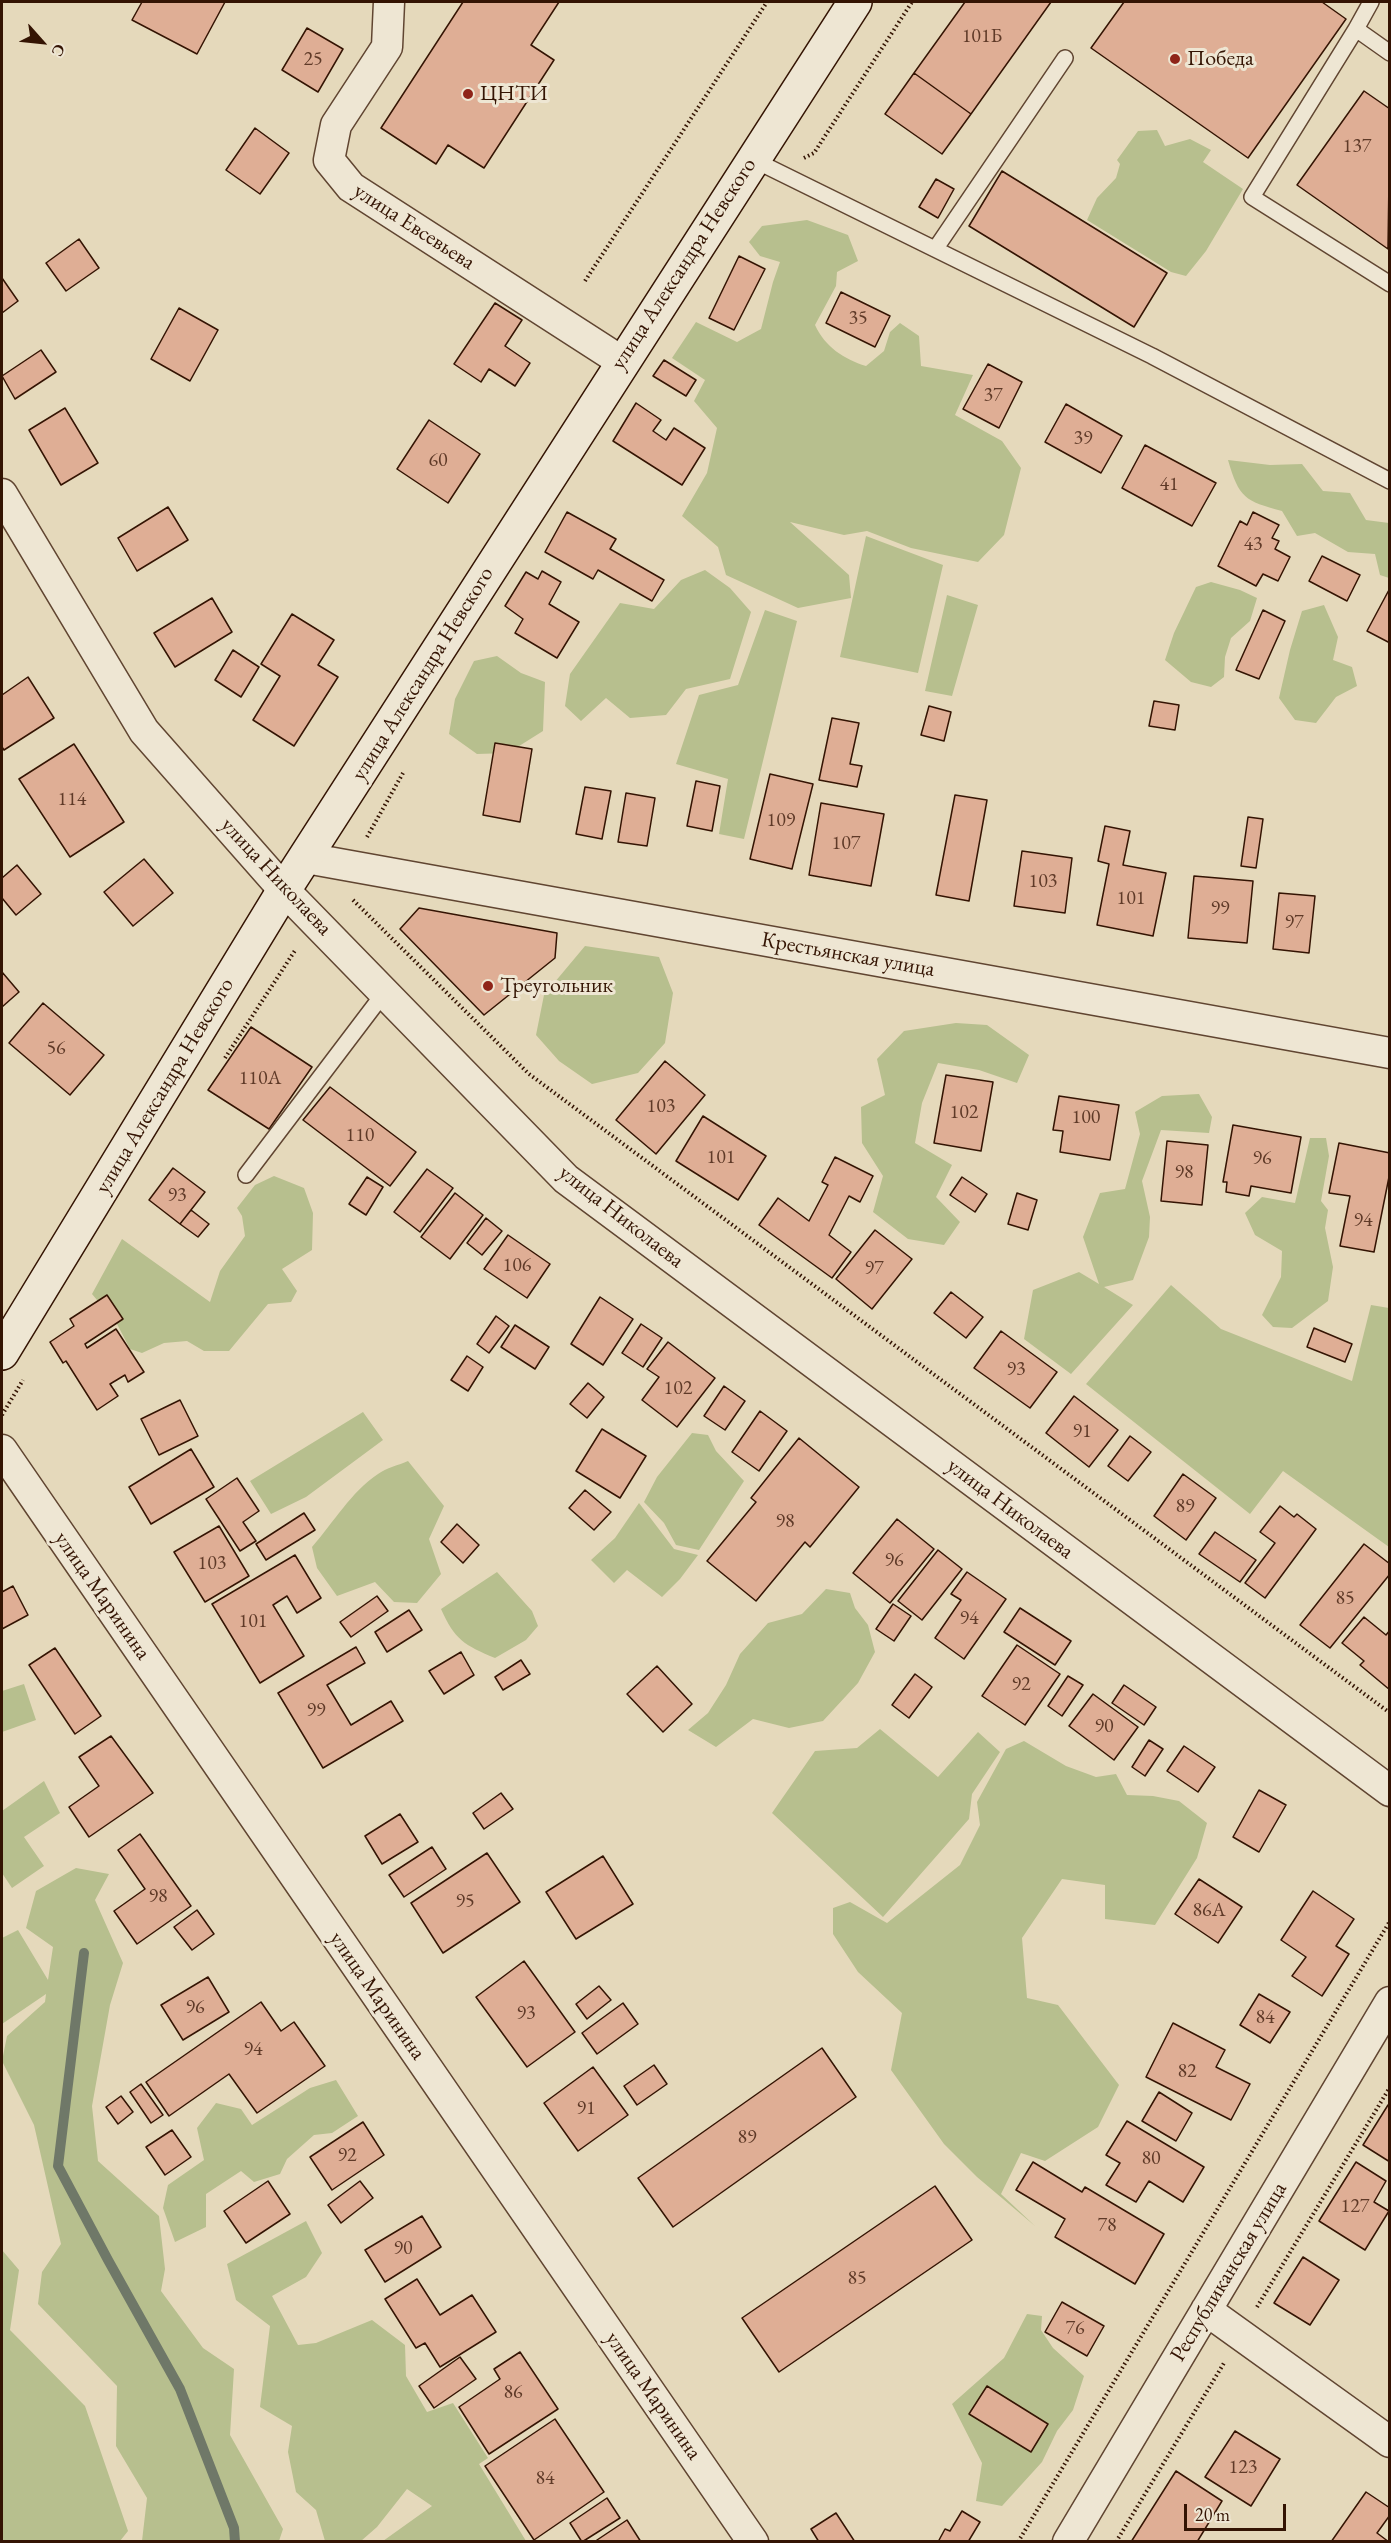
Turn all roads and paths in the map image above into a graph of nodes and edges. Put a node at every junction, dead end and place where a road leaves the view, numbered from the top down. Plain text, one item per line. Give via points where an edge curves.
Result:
1 (389, 2) edge
2 (767, 2) edge
3 (855, 2) edge
4 (912, 2) edge
5 (1371, 2) edge
6 (1356, 29) junction
7 (1389, 53) edge
8 (1065, 58) dead end
9 (814, 153) dead end
10 (752, 159) junction
11 (936, 248) junction
12 (585, 281) dead end
13 (1389, 284) edge
14 (621, 362) junction
15 (1389, 481) edge
16 (2, 494) edge
17 (306, 858) junction
18 (284, 890) junction
19 (351, 898) dead end
20 (384, 993) junction
21 (1389, 1053) edge
22 (246, 1175) dead end
23 (2, 1353) edge
24 (2, 1450) edge
25 (1389, 1713) edge
26 (1389, 1791) edge
27 (1389, 1921) edge
28 (1389, 2002) edge
29 (1206, 2310) junction
30 (1389, 2442) edge
31 (753, 2541) edge
32 (1018, 2541) edge
33 (1068, 2541) edge

1 - 14 street, улица Евсевьева via 387,47 336,125 330,160 351,187
2 - 12 path
3 - 10 main road, улица Александра Невского
4 - 9 path
5 - 6 lane
6 - 7 lane
6 - 13 lane via 1252,197
8 - 11 lane
10 - 11 lane
10 - 14 main road, улица Александра Невского
11 - 15 lane
14 - 17 main road, улица Александра Невского
16 - 18 street, улица Николаева via 144,731
17 - 18 main road, улица Александра Невского
17 - 21 street, Крестьянская улица
18 - 20 street, улица Николаева
18 - 23 main road, улица Александра Невского
19 - 25 path via 529,1074
20 - 22 lane
20 - 26 street, улица Николаева via 566,1179
24 - 31 street, улица Маринина
27 - 32 path
28 - 29 street, Республиканская улица
29 - 30 street
29 - 33 street, Республиканская улица

